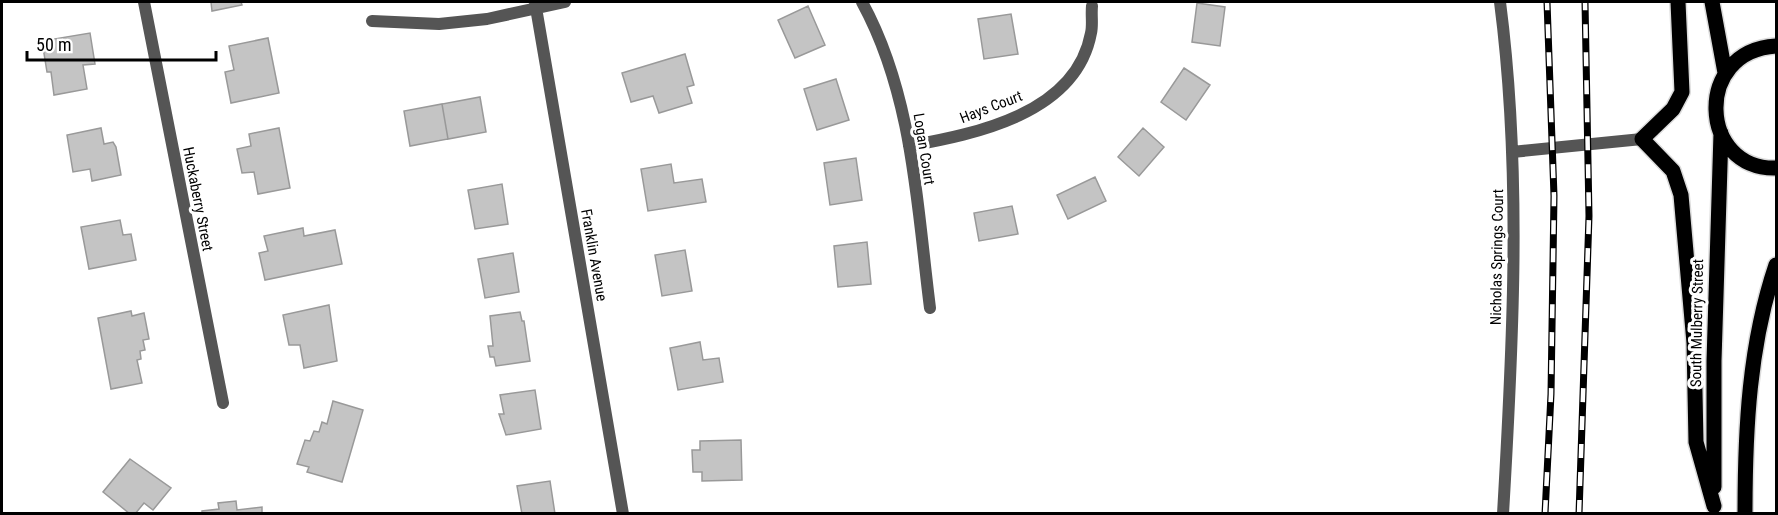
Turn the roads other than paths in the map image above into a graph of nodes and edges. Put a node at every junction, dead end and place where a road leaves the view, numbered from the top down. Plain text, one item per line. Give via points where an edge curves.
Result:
1 (144, 2) edge
2 (565, 2) edge
3 (862, 2) edge
4 (1500, 2) edge
5 (1678, 2) edge
6 (1712, 2) edge
7 (535, 4) edge
8 (1092, 6) dead end
9 (372, 21) dead end
10 (1776, 46) edge
11 (1725, 73) junction
12 (1721, 134) junction
13 (1642, 139) junction
14 (909, 146) junction
15 (1512, 152) junction
16 (1776, 168) edge
17 (1776, 265) edge
18 (930, 309) dead end
19 (223, 403) dead end
20 (1714, 510) edge
21 (623, 513) edge
22 (1503, 513) edge
23 (1745, 513) edge

1 - 19 street, Huckaberry Street
2 - 7 street
3 - 14 street, Logan Court via 886,57
4 - 15 street, Nicholas Springs Court
5 - 13 main road via 1682,92 1673,109
6 - 11 main road
7 - 9 street via 487,19 439,24
7 - 21 street, Franklin Avenue
8 - 14 street, Hays Court via 1091,34 1084,52 1060,87 1042,102 998,124
10 - 11 main road via 1749,52
11 - 12 main road, South Mulberry Street via 1715,103
12 - 16 main road via 1734,151 1752,163
12 - 20 main road, South Mulberry Street
13 - 15 street
13 - 20 main road via 1673,171 1681,195 1694,343 1696,442
14 - 18 street, Logan Court
15 - 22 street, Nicholas Springs Court via 1513,258
17 - 23 main road via 1751,364

